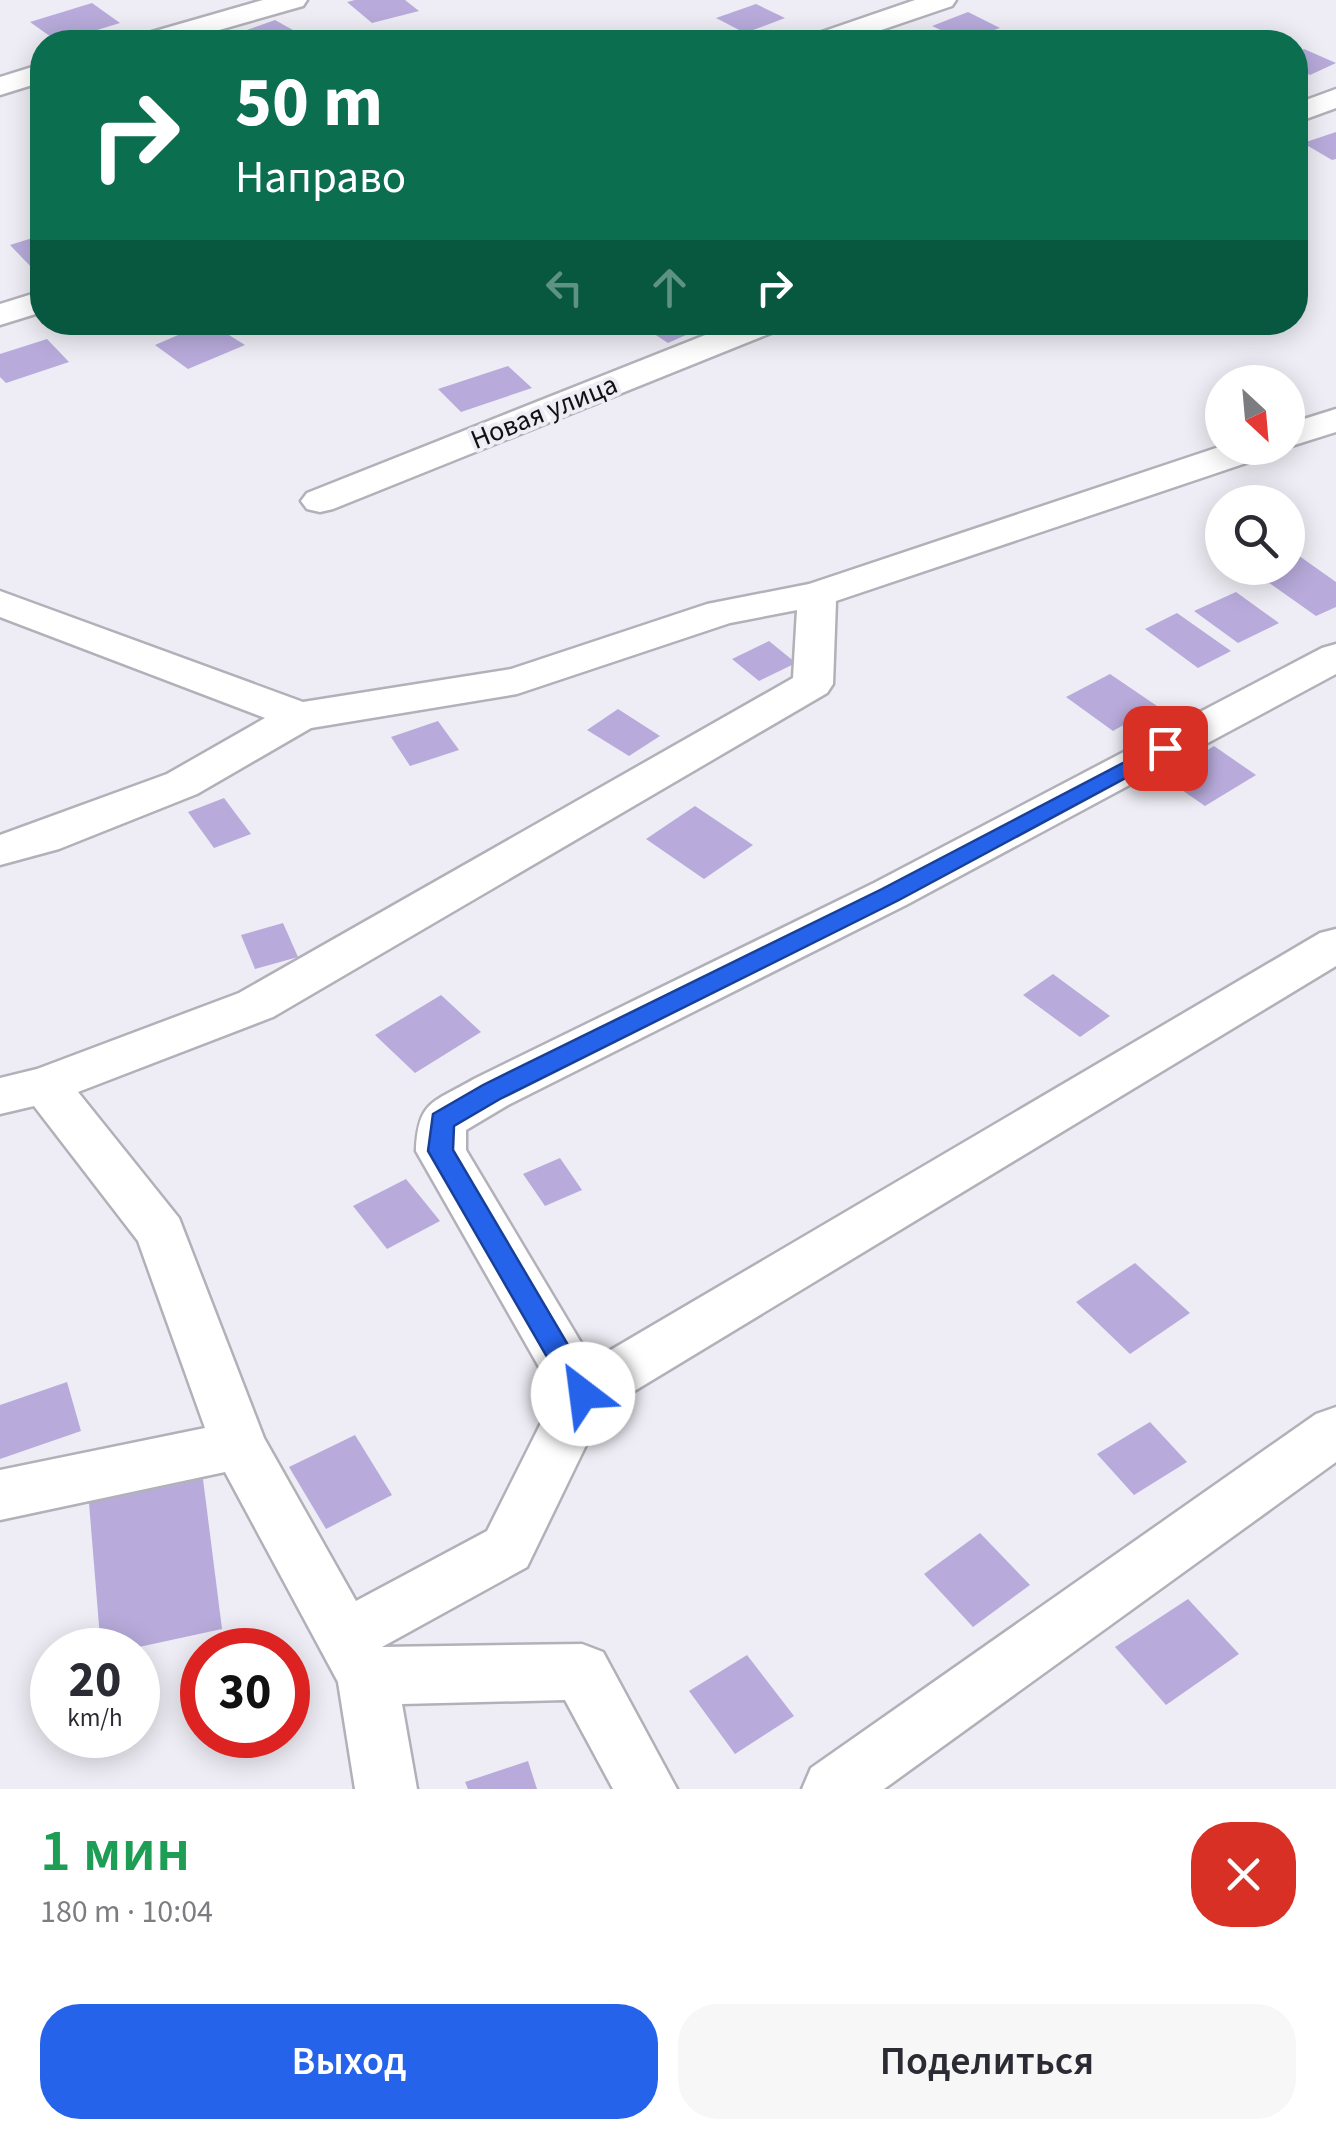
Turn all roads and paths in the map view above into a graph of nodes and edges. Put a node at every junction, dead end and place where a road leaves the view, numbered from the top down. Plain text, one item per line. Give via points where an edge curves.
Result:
1 (293, 0) edge
2 (942, 0) edge
3 (189, 30) edge
4 (855, 30) edge
5 (30, 77) edge
6 (0, 86) edge
7 (1336, 98) edge
8 (1308, 109) edge
9 (30, 304) edge
10 (0, 314) edge
11 (736, 335) edge
12 (1336, 420) edge
13 (1305, 430) edge
14 (1205, 464) edge
15 (320, 500) dead end
16 (817, 594) junction
17 (0, 603) edge
18 (1336, 656) edge
19 (300, 716) junction
20 (0, 850) edge
21 (1336, 946) edge
22 (22, 1091) edge
23 (583, 1394) junction
24 (1336, 1431) edge
25 (238, 1445) junction
26 (0, 1495) edge
27 (356, 1657) junction
28 (386, 1789) edge
29 (646, 1789) edge
30 (833, 1789) edge

1 - 3 street
2 - 4 street
5 - 6 street
7 - 8 street
9 - 10 street
11 - 15 street, Новая улица
12 - 13 street
14 - 16 street
16 - 19 street via 721,614 516,681
16 - 22 street via 814,684 256,1005
17 - 19 street
18 - 23 street via 890,894 442,1121 440,1151
19 - 20 street via 182,784
21 - 23 street
22 - 25 street via 161,1232
23 - 27 street via 507,1549
24 - 30 street
25 - 26 street
25 - 27 street
27 - 28 street
27 - 29 street via 582,1672

